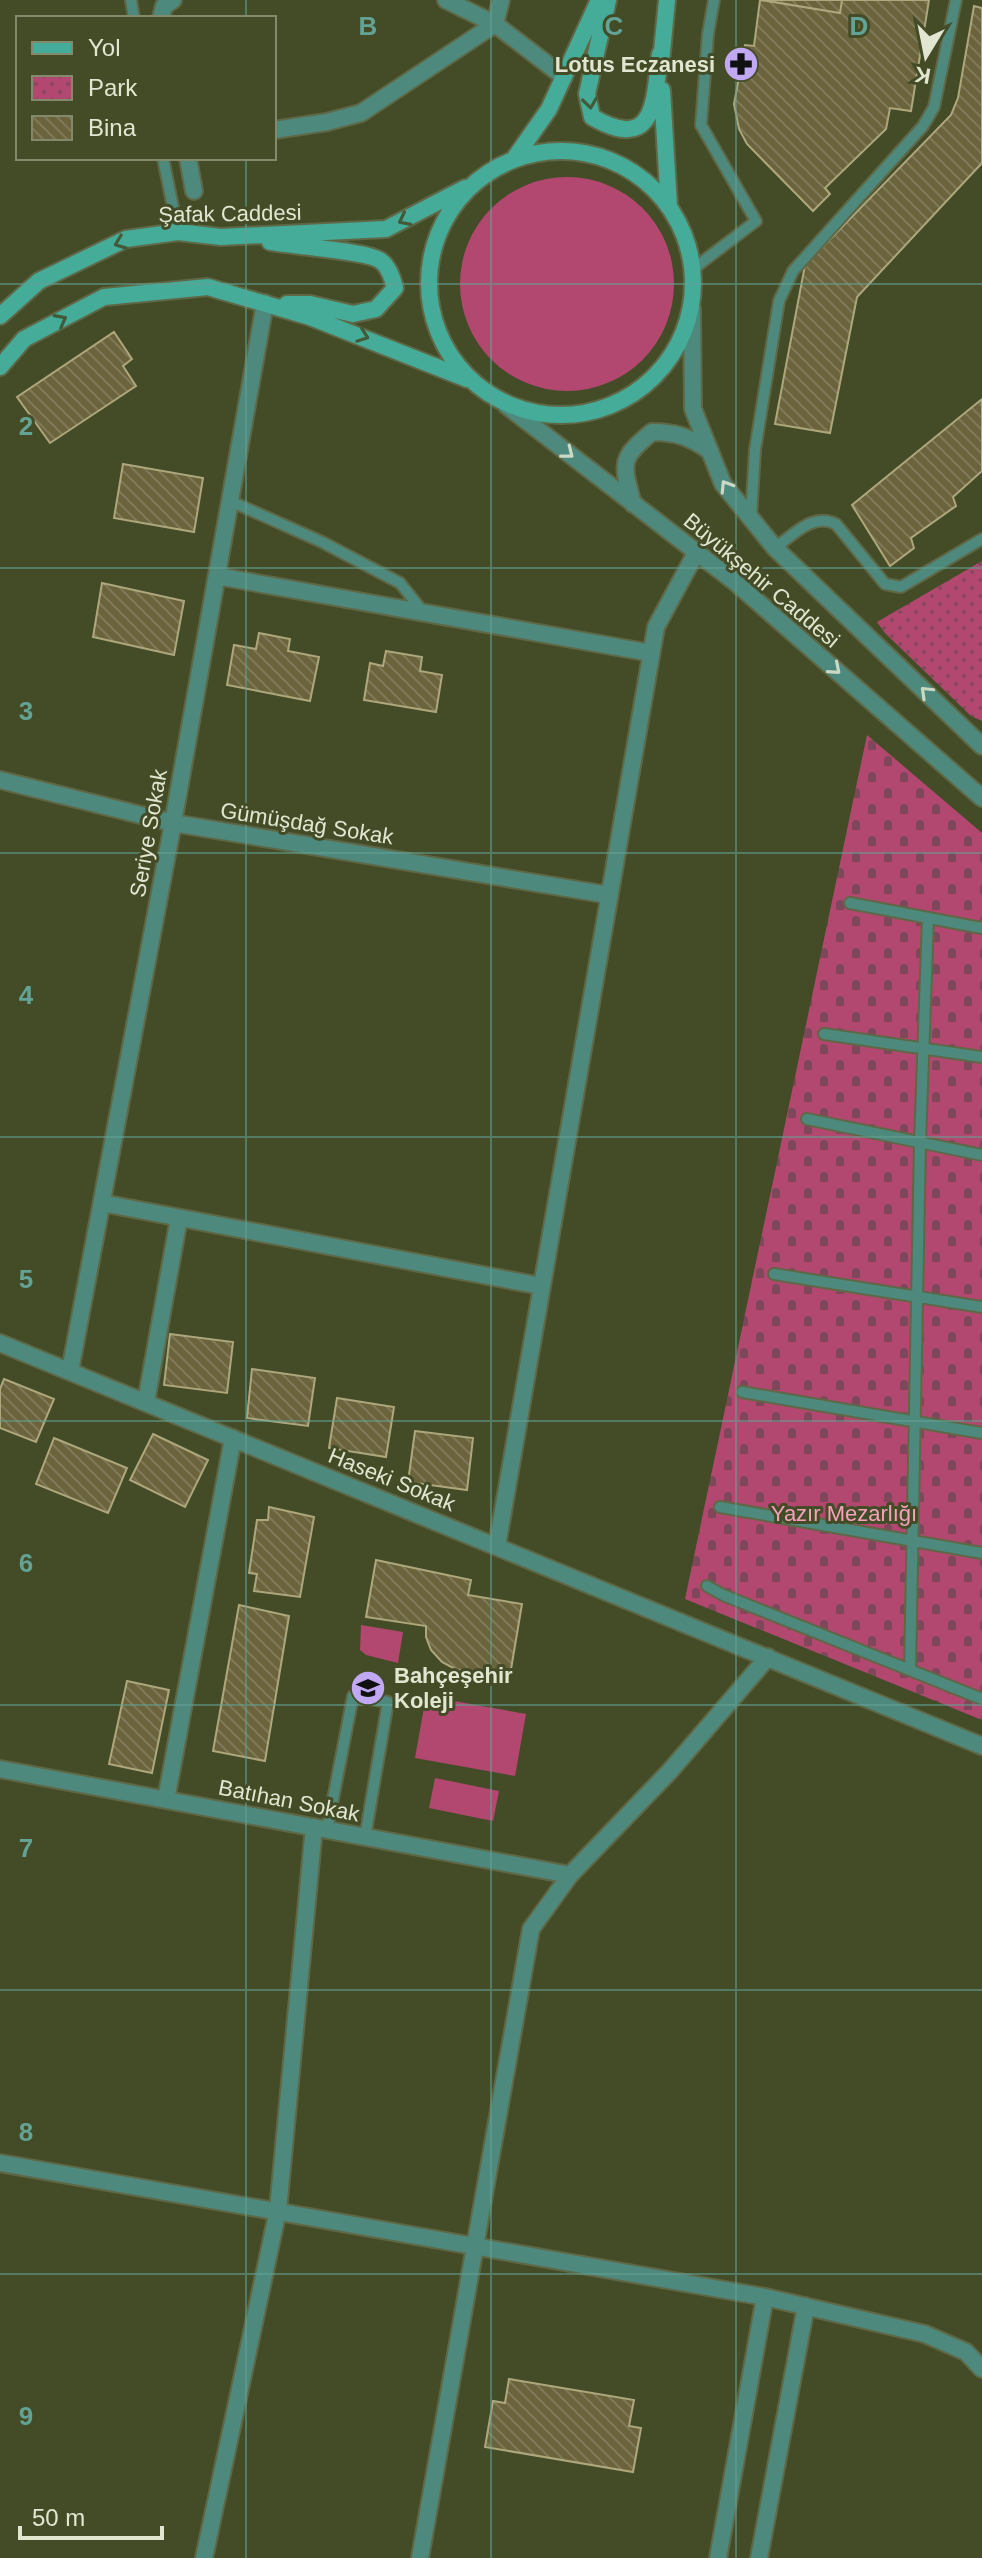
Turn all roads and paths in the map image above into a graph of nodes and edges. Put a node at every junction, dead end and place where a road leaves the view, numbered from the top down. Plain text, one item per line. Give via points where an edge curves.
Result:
1 (173, 0) edge
2 (446, 0) edge
3 (501, 0) edge
4 (599, 0) edge
5 (608, 0) edge
6 (667, 0) edge
7 (714, 0) edge
8 (956, 0) edge
9 (162, 16) edge
10 (495, 24) junction
11 (660, 54) junction
12 (564, 77) junction
13 (276, 130) edge
14 (514, 159) junction
15 (163, 160) edge
16 (188, 160) edge
17 (474, 184) junction
18 (194, 191) dead end
19 (669, 208) junction
20 (178, 232) junction
21 (229, 236) junction
22 (693, 269) junction
23 (265, 303) junction
24 (692, 309) junction
25 (0, 316) edge
26 (0, 367) edge
27 (469, 379) junction
28 (506, 405) junction
29 (710, 451) junction
30 (230, 501) junction
31 (633, 504) junction
32 (751, 519) junction
33 (982, 539) edge
34 (775, 548) junction
35 (697, 551) junction
36 (217, 576) junction
37 (424, 613) junction
38 (651, 653) junction
39 (982, 746) edge
40 (0, 780) edge
41 (982, 798) edge
42 (173, 823) junction
43 (609, 895) junction
44 (850, 903) dead end
45 (928, 918) junction
46 (982, 928) edge
47 (824, 1034) dead end
48 (923, 1048) junction
49 (982, 1057) edge
50 (807, 1119) dead end
51 (920, 1143) junction
52 (982, 1155) edge
53 (102, 1203) junction
54 (179, 1218) junction
55 (774, 1274) dead end
56 (541, 1286) junction
57 (919, 1298) junction
58 (982, 1307) edge
59 (0, 1343) edge
60 (70, 1371) junction
61 (742, 1392) dead end
62 (146, 1402) junction
63 (915, 1421) junction
64 (982, 1433) edge
65 (233, 1438) junction
66 (720, 1507) dead end
67 (913, 1543) junction
68 (497, 1546) junction
69 (982, 1553) edge
70 (707, 1586) dead end
71 (768, 1657) junction
72 (910, 1670) junction
73 (982, 1699) edge
74 (982, 1746) edge
75 (0, 1769) edge
76 (166, 1800) junction
77 (320, 1828) junction
78 (365, 1837) junction
79 (570, 1875) junction
80 (0, 2163) edge
81 (278, 2210) junction
82 (475, 2245) junction
83 (765, 2297) junction
84 (806, 2306) junction
85 (982, 2369) edge
86 (204, 2558) edge
87 (420, 2558) edge
88 (718, 2558) edge
89 (759, 2558) edge

1 - 9 street
2 - 10 street
3 - 10 street
4 - 12 main road
5 -> 11 main road via 587,94 592,117 630,129 643,125 652,113
6 - 11 main road
7 - 22 lane via 701,125 756,221
8 - 32 lane via 934,107 923,126 784,286 755,450
10 - 12 street
10 - 13 street via 361,113
11 - 19 main road
12 - 14 main road
14 - 17 main road
14 - 19 main road via 553,151 593,155 631,170
15 - 20 lane
16 - 18 street
17 -> 21 main road, Şafak Caddesi via 386,229
17 - 27 main road via 448,212 430,254 428,299 442,343
19 - 22 main road via 683,230
20 - 21 main road, Şafak Caddesi
20 -> 25 main road, Şafak Caddesi via 126,239 39,281
21 - 23 main road via 367,253 383,262 395,288 376,309 353,314 310,304
22 - 24 main road
26 -> 23 main road via 24,339 104,297 208,287
23 -> 27 main road
23 - 30 street, Seriye Sokak
24 - 28 main road via 678,346 655,378 622,401 585,414 545,415
24 - 29 street, Büyükşehir Caddesi via 693,409
27 - 28 main road
28 -> 31 street, Büyükşehir Caddesi
29 - 31 street via 689,437 652,432 627,454 624,472
32 -> 29 street, Büyükşehir Caddesi via 723,484
30 - 36 street, Seriye Sokak
30 - 37 lane via 400,583
31 - 35 street, Büyükşehir Caddesi
32 - 34 street, Büyükşehir Caddesi
33 - 34 lane via 901,587 885,584 836,524 825,518
39 -> 34 street, Büyükşehir Caddesi
35 - 38 street via 656,627
35 -> 41 street, Büyükşehir Caddesi
36 - 37 street
36 - 42 street, Seriye Sokak
37 - 38 street
38 - 43 street
40 - 42 street, Gümüşdağ Sokak
42 - 43 street, Gümüşdağ Sokak
42 - 53 street, Seriye Sokak
43 - 56 street
44 - 45 lane
45 - 46 lane
45 - 48 lane
47 - 48 lane
48 - 49 lane
48 - 51 lane
50 - 51 lane
51 - 52 lane
51 - 57 lane
53 - 54 street
53 - 60 street, Seriye Sokak
54 - 56 street
54 - 62 street
55 - 57 lane
56 - 68 street
57 - 58 lane
57 - 63 lane
59 - 60 street, Haseki Sokak
60 - 62 street, Haseki Sokak
61 - 63 lane
62 - 65 street, Haseki Sokak
63 - 64 lane
63 - 67 lane
65 - 68 street, Haseki Sokak
65 - 76 street
66 - 67 lane
67 - 69 lane
67 - 72 lane
68 - 71 street, Haseki Sokak
70 - 72 lane
71 - 74 street
71 - 79 street via 670,1771
72 - 73 lane
75 - 76 street, Batıhan Sokak
76 - 77 street, Batıhan Sokak
77 - 78 street, Batıhan Sokak
77 - 78 lane via 353,1696 388,1702
77 - 81 street
78 - 79 street, Batıhan Sokak
79 - 82 street via 531,1929
80 - 81 street
81 - 82 street
81 - 86 street
82 - 83 street
82 - 87 street
83 - 84 street
83 - 88 street
84 - 85 street via 925,2334 966,2352
84 - 89 street

